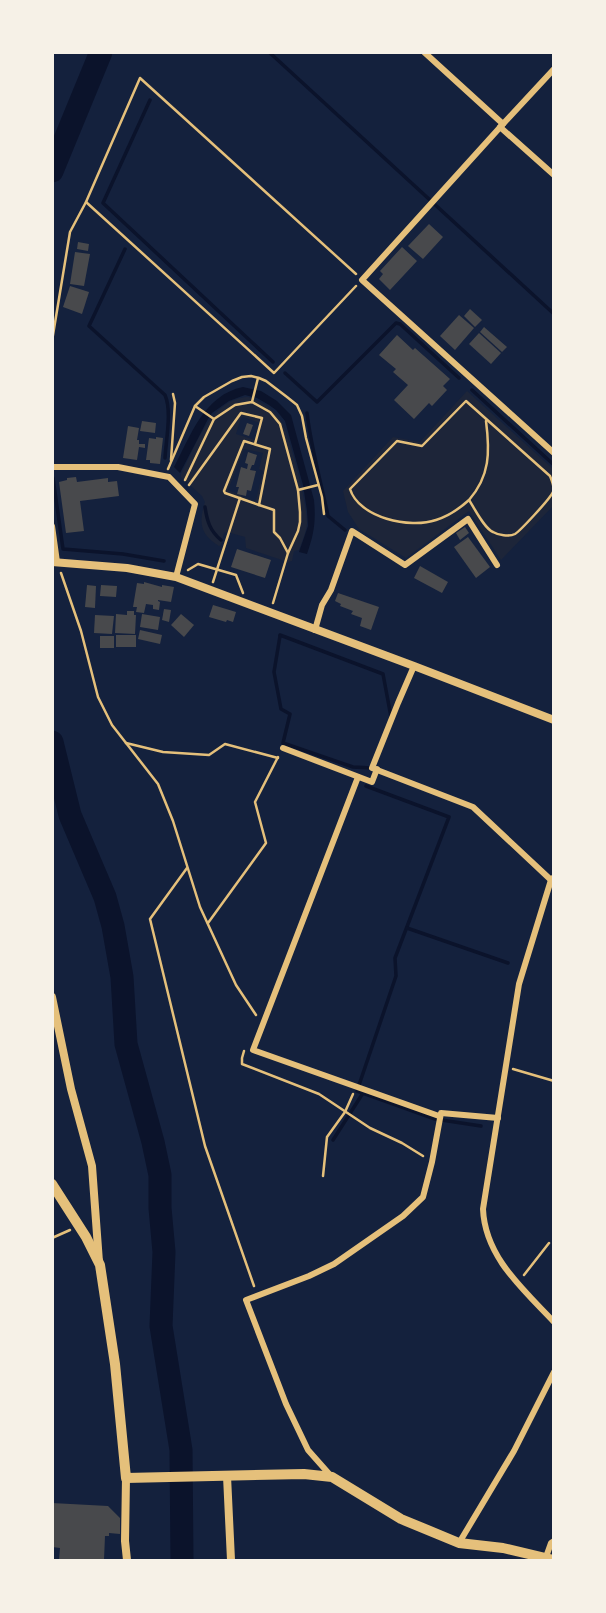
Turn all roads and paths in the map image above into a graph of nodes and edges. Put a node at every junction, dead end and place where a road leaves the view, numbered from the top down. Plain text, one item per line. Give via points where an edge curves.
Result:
1 (424, 52) edge
2 (554, 69) edge
3 (502, 125) junction
4 (554, 175) edge
5 (86, 202) junction
6 (362, 280) junction
7 (52, 341) edge
8 (258, 378) junction
9 (173, 394) dead end
10 (253, 400) junction
11 (195, 406) junction
12 (213, 418) junction
13 (486, 419) junction
14 (255, 444) junction
15 (554, 453) edge
16 (170, 462) junction
17 (52, 467) edge
18 (166, 477) junction
19 (319, 484) junction
20 (300, 489) junction
21 (182, 490) junction
22 (240, 499) junction
23 (469, 500) junction
24 (259, 505) junction
25 (324, 514) dead end
26 (52, 526) edge
27 (227, 539) junction
28 (232, 541) dead end
29 (288, 553) junction
30 (55, 562) edge
31 (497, 565) dead end
32 (217, 570) junction
33 (176, 577) junction
34 (210, 590) junction
35 (243, 593) dead end
36 (269, 613) junction
37 (315, 630) junction
38 (414, 666) junction
39 (554, 720) edge
40 (126, 743) junction
41 (283, 748) joint
42 (278, 758) junction
43 (377, 769) junction
44 (358, 777) junction
45 (188, 867) junction
46 (552, 879) edge
47 (208, 923) junction
48 (52, 997) edge
49 (256, 1015) dead end
50 (245, 1048) dead end
51 (506, 1067) junction
52 (554, 1081) edge
53 (355, 1088) junction
54 (345, 1112) junction
55 (439, 1116) junction
56 (498, 1118) junction
57 (432, 1162) junction
58 (323, 1176) dead end
59 (52, 1184) edge
60 (79, 1226) junction
61 (52, 1238) edge
62 (549, 1243) dead end
63 (100, 1265) junction
64 (517, 1284) junction
65 (258, 1296) junction
66 (554, 1322) edge
67 (554, 1372) edge
68 (222, 1477) junction
69 (332, 1477) junction
70 (126, 1479) junction
71 (554, 1541) edge
72 (459, 1543) junction
73 (550, 1558) edge
74 (127, 1560) edge
75 (231, 1560) edge

1 - 3 street
2 - 3 street
3 - 4 street
3 - 6 street
5 - 6 path via 274,373
5 - 6 path via 140,78
5 - 7 path via 70,232
6 - 15 street
8 - 10 path
8 - 11 path via 232,381
8 - 19 path via 296,405
9 - 16 path
10 - 12 path
10 - 20 path via 280,425
11 - 12 path
11 - 16 path
12 - 21 path
13 - 23 path via 489,445 484,478
13 - 23 path via 551,476 553,492 508,536 489,530
13 - 23 path via 466,401 422,446 397,441 350,489 369,512 416,524 453,513
14 - 21 path via 262,418 241,413
14 - 22 path via 244,441 224,491
14 - 24 path via 270,449
16 - 18 path
17 - 18 street via 118,467
18 - 21 street
19 - 20 path
19 - 25 path
20 - 29 path via 300,523
21 - 33 street via 195,504
22 - 24 path
22 - 27 path
24 - 29 path via 274,510 274,531
26 - 30 street
27 - 28 path
27 - 32 path
29 - 36 path
30 - 33 street
30 - 40 path via 81,631 98,697
31 - 37 street via 468,519 405,565 352,531
32 - 33 path via 198,564
32 - 34 path
32 - 35 path via 236,575
33 - 34 street
34 - 36 street
36 - 37 street
37 - 38 street
38 - 39 street
38 - 43 street via 372,768
40 - 42 path via 163,752 209,755 225,744
40 - 45 path via 158,785
41 - 42 path
41 - 44 street
42 - 47 path via 255,802 267,843
43 - 44 street via 372,782
43 - 46 street via 473,807
44 - 53 street via 253,1051
45 - 47 path
45 - 65 path via 150,919 205,1146
46 - 51 street via 519,984
47 - 49 path via 236,985
48 - 63 street via 92,1166
50 - 54 path via 242,1064 319,1094
51 - 52 path
51 - 56 street
53 - 54 path
53 - 55 street
54 - 57 path
54 - 58 path via 327,1137
55 - 56 street
55 - 57 street
56 - 64 street via 484,1222 489,1241
57 - 65 street via 423,1197 403,1216 334,1264
59 - 60 main road
60 - 61 path
60 - 63 main road
62 - 64 path
63 - 70 main road
64 - 66 street
65 - 69 street via 246,1300 286,1404 308,1450
67 - 72 street
68 - 69 main road
68 - 70 main road
68 - 75 street
69 - 72 main road via 401,1519
70 - 74 street
71 - 73 street
72 - 73 main road

